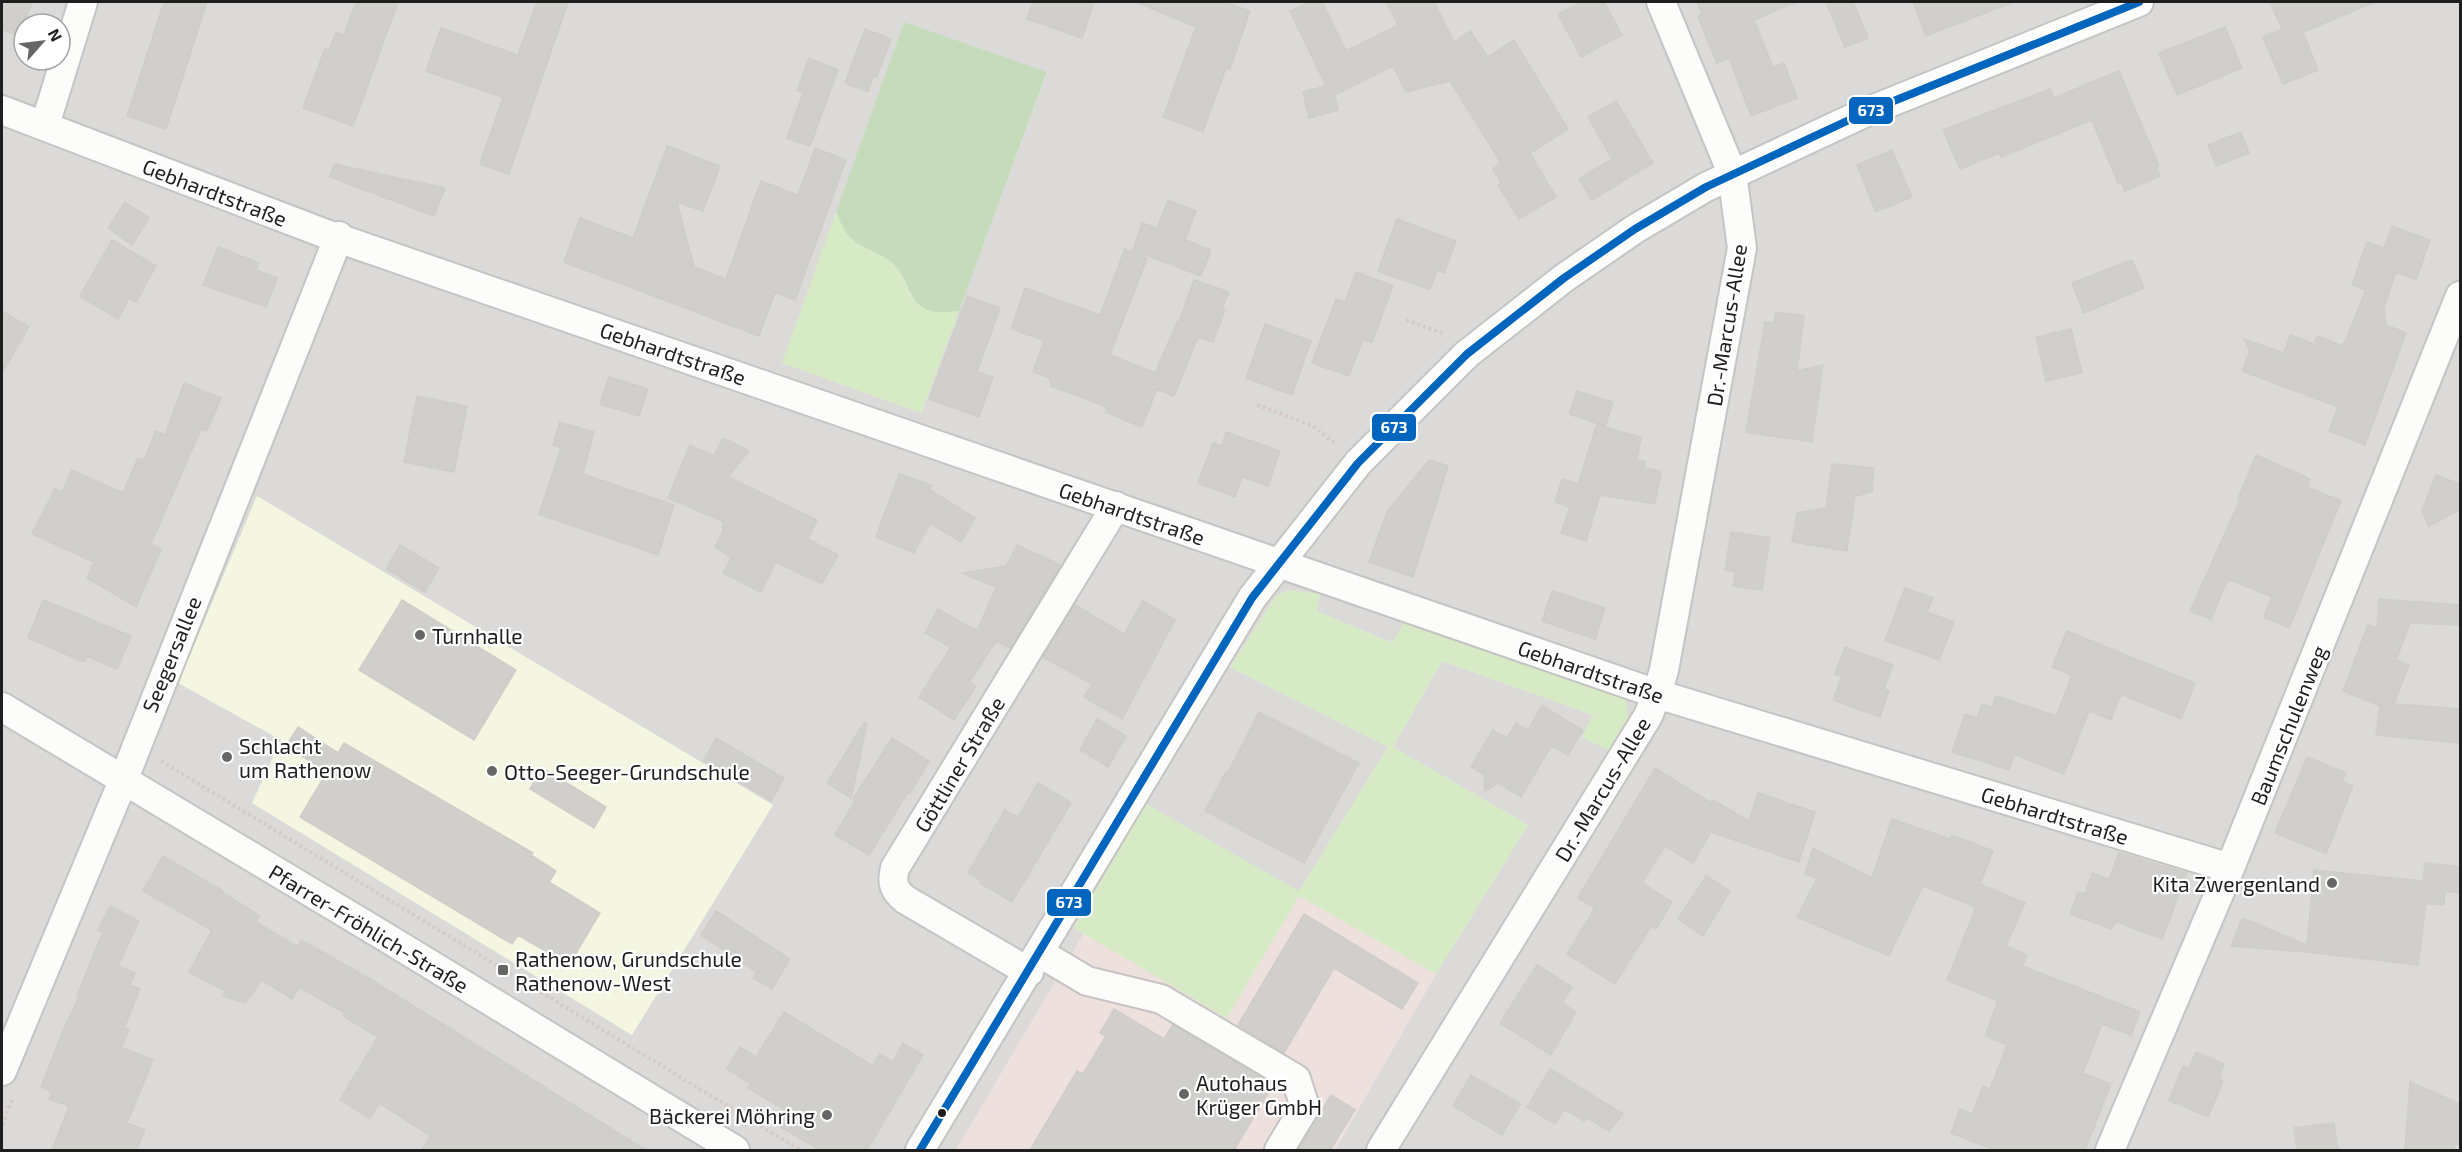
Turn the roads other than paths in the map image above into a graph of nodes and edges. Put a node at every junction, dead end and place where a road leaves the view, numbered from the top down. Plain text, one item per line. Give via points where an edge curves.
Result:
1 (83, 2) edge
2 (1661, 2) edge
3 (2139, 2) edge
4 (2, 110) edge
5 (45, 125) junction
6 (1732, 173) junction
7 (339, 236) junction
8 (2460, 297) edge
9 (1116, 506) junction
10 (1279, 564) junction
11 (1658, 694) junction
12 (2, 707) edge
13 (123, 781) junction
14 (2230, 868) junction
15 (1035, 962) junction
16 (2, 1071) edge
17 (735, 1150) edge
18 (920, 1150) edge
19 (1279, 1150) edge
20 (1381, 1150) edge
21 (2110, 1150) edge

1 - 5 street
2 - 6 street, Dr.-Marcus-Allee
3 - 6 street via 1864,112
4 - 5 street, Gebhardtstraße
5 - 7 street, Gebhardtstraße
6 - 10 street via 1635,229 1564,278 1467,354 1358,463
6 - 11 street, Dr.-Marcus-Allee via 1742,248
7 - 9 street, Gebhardtstraße
7 - 13 street, Seegersallee
8 - 14 street, Baumschulenweg
9 - 10 street, Gebhardtstraße
9 - 15 street, Göttliner Straße via 892,878 894,887 906,900
10 - 11 street, Gebhardtstraße
10 - 15 street via 1252,598
11 - 14 street, Gebhardtstraße
11 - 20 street, Dr.-Marcus-Allee
12 - 13 street, Pfarrer-Fröhlich-Straße
13 - 16 street, Seegersallee
13 - 17 street, Pfarrer-Fröhlich-Straße
14 - 21 street, Baumschulenweg
15 - 18 street
15 - 19 street via 1087,981 1161,999 1296,1079 1305,1107

